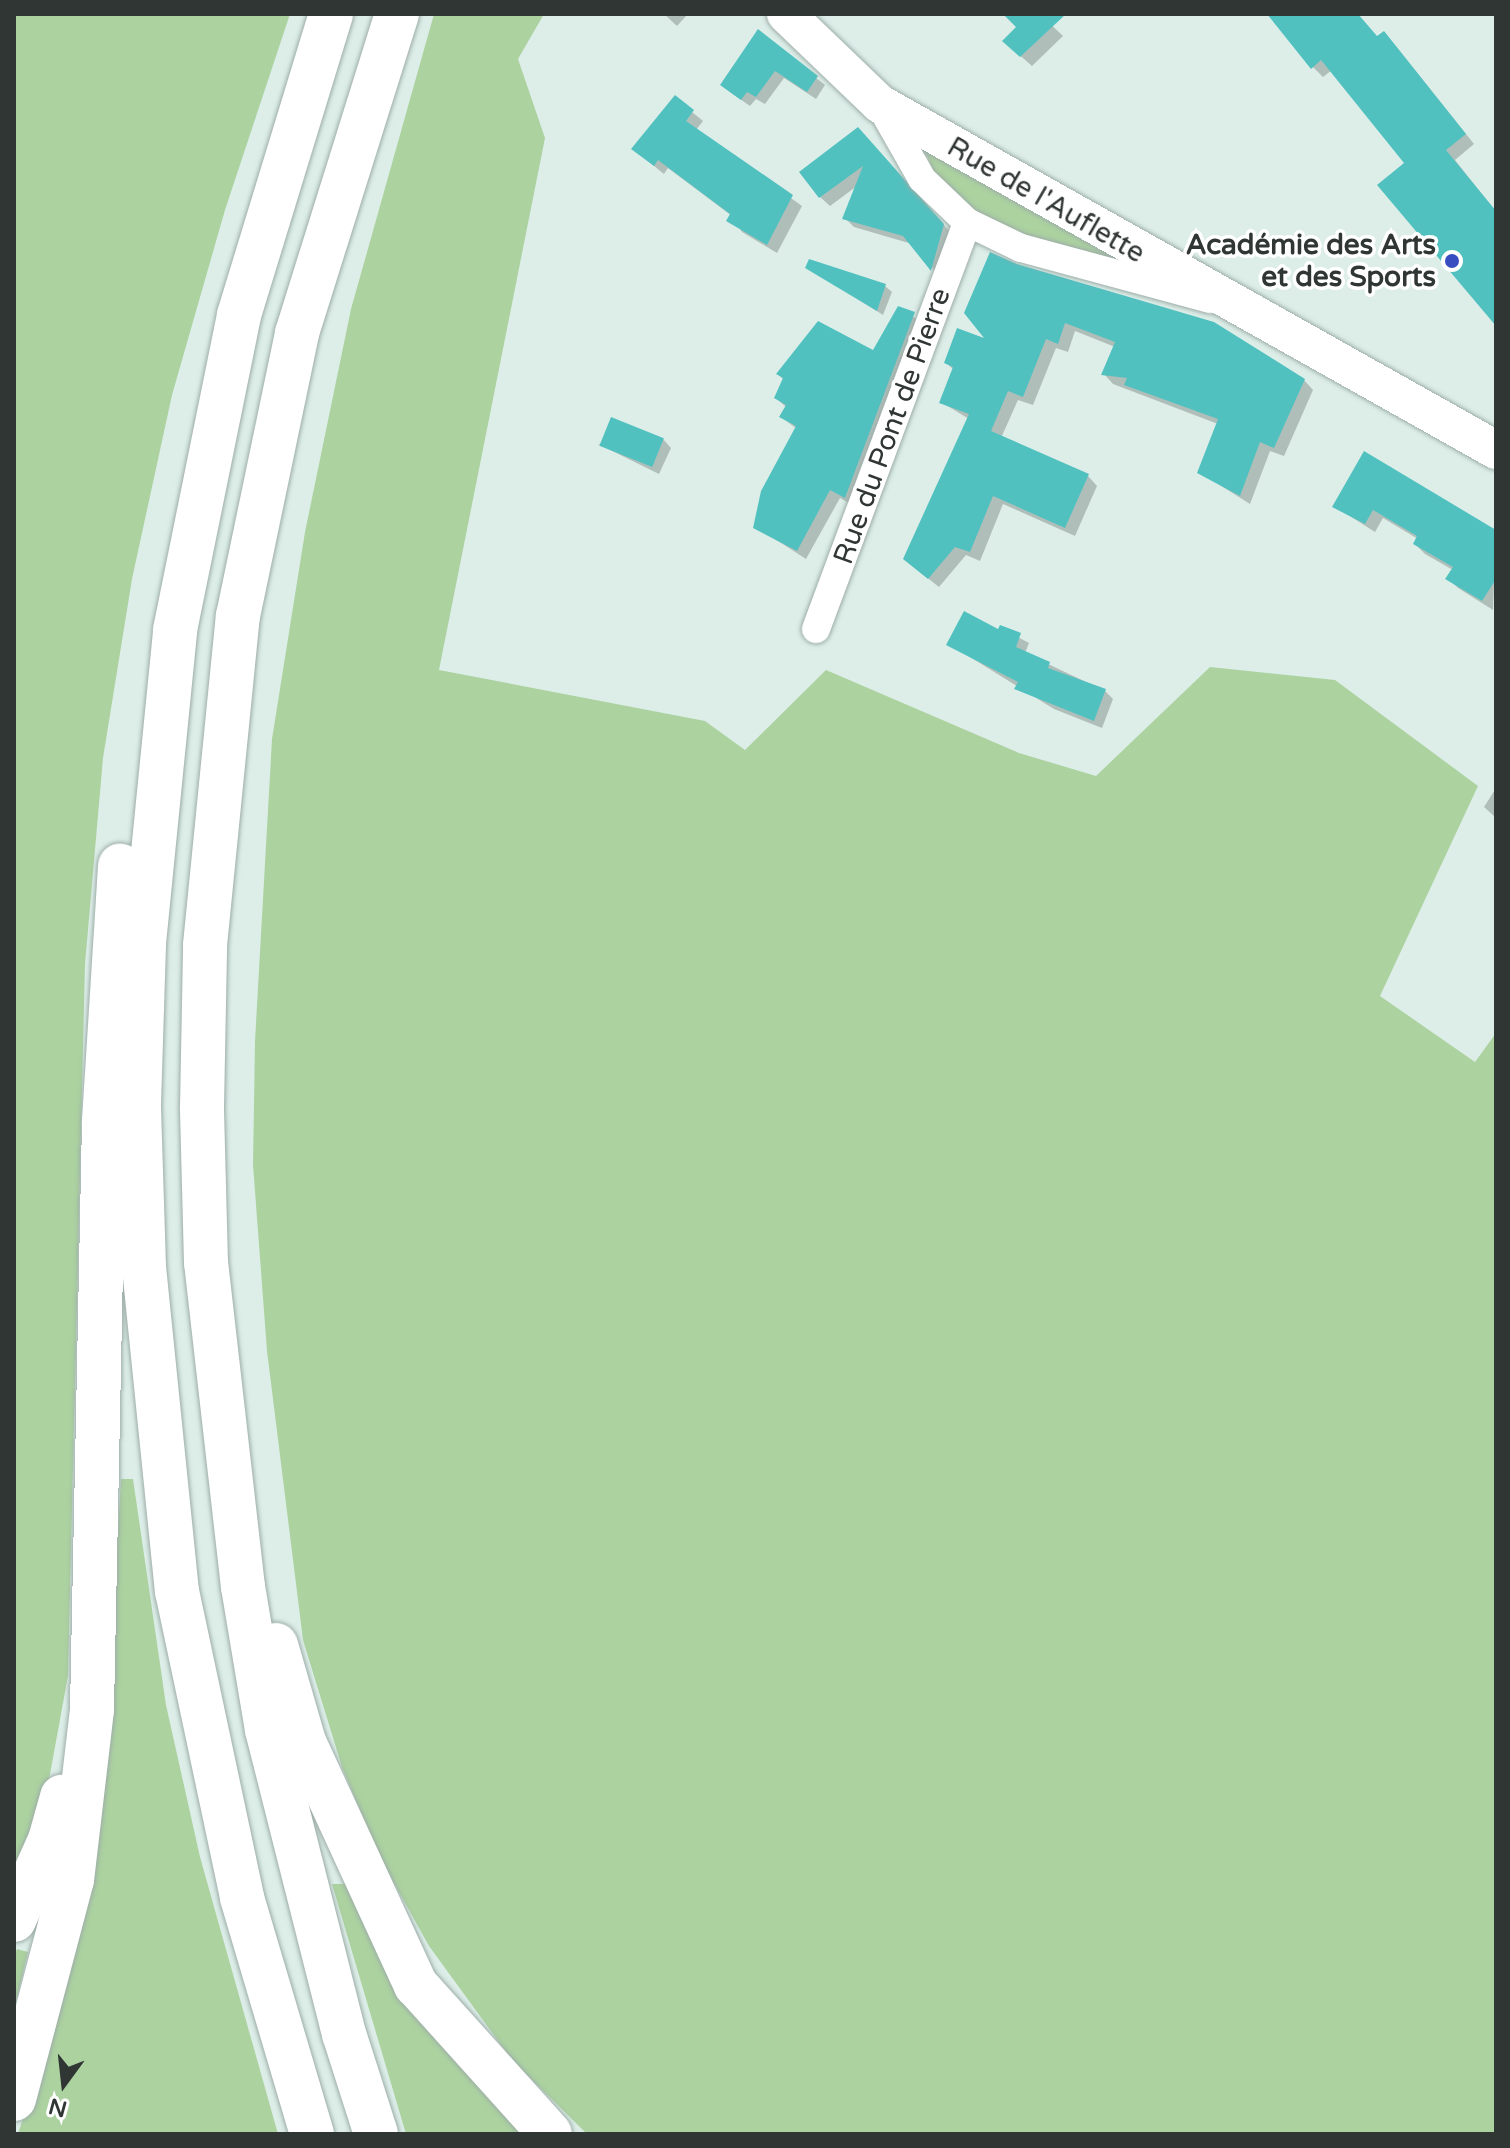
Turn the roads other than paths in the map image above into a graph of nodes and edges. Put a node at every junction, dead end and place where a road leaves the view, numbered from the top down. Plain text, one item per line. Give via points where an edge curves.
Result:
1 (331, 14) edge
2 (397, 14) edge
3 (786, 14) edge
4 (880, 104) junction
5 (967, 222) junction
6 (1229, 304) junction
7 (1496, 450) edge
8 (205, 464) junction
9 (816, 629) dead end
10 (98, 1537) junction
11 (243, 1587) junction
12 (14, 1920) edge
13 (14, 2099) edge
14 (312, 2134) edge
15 (376, 2134) edge
16 (550, 2134) edge

1 - 8 highway via 272,199
2 - 11 highway via 297,333 238,616 217,791 205,945 206,1263
3 - 4 street, Rue de l'Auflette
4 - 5 street via 922,179
4 - 6 street, Rue de l'Auflette
5 - 6 street via 1021,248
5 - 9 street, Rue du Pont de Pierre
6 - 7 street, Rue de l'Auflette
8 - 10 highway via 144,702 122,835 104,1121
8 - 14 highway via 173,645 145,928 139,1104 144,1267 177,1592 206,1746 242,1897
10 - 12 highway via 63,1794 50,1840
10 - 13 highway via 92,1709 72,1880
11 - 15 highway via 270,1745 344,2034
11 - 16 highway via 281,1654 304,1742 416,1985

